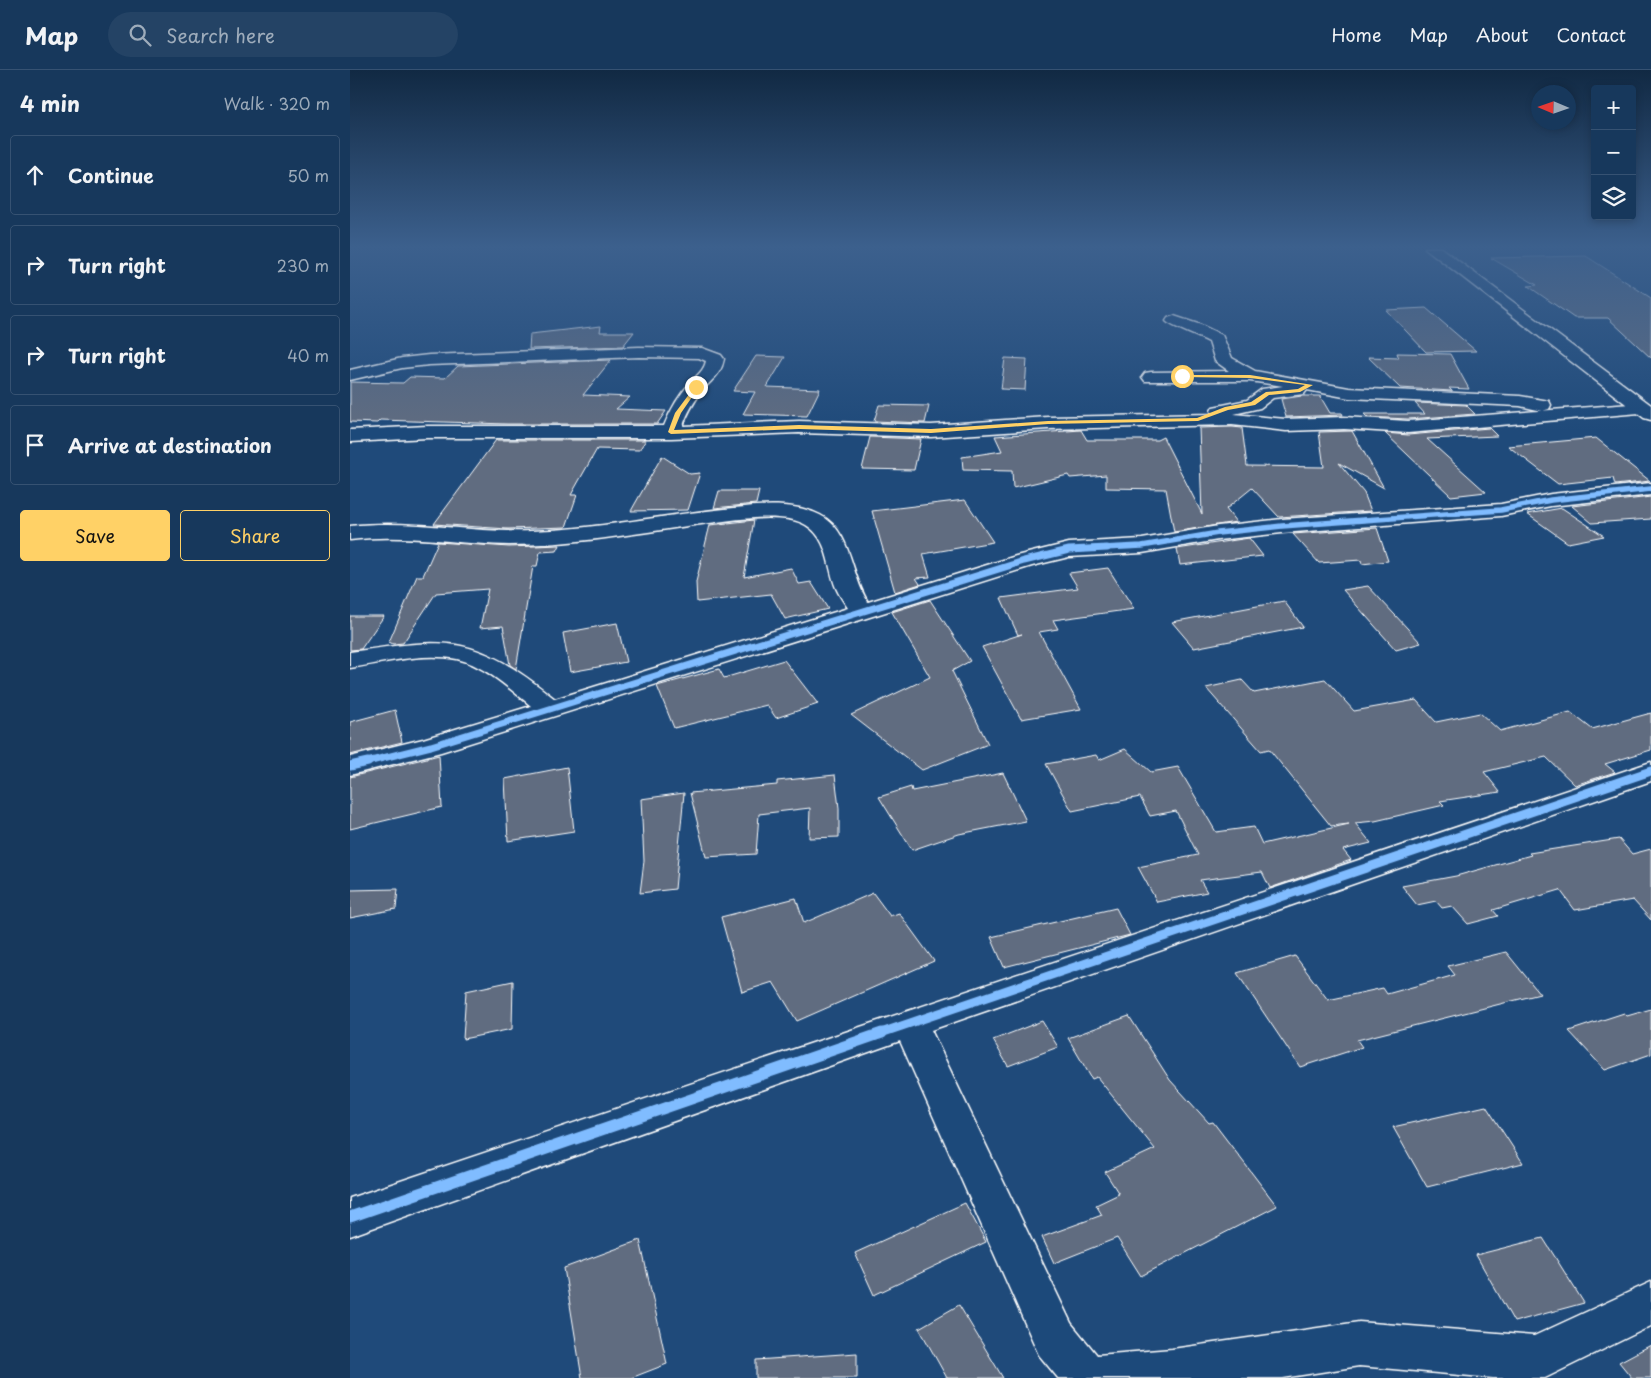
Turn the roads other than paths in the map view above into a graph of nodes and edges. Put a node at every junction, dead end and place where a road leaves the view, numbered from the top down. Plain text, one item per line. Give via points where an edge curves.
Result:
1 (1512, 309) edge
2 (1174, 321) dead end
3 (350, 375) edge
4 (1250, 376) junction
5 (1151, 377) dead end
6 (1311, 385) junction
7 (1648, 412) edge
8 (1588, 414) junction
9 (1198, 419) junction
10 (671, 432) junction
11 (350, 436) edge
12 (1651, 489) edge
13 (350, 534) edge
14 (862, 611) junction
15 (350, 660) edge
16 (550, 708) junction
17 (350, 766) edge
18 (1651, 770) edge
19 (910, 1023) junction
20 (350, 1217) edge
21 (1651, 1303) edge
22 (1087, 1378) edge
23 (1094, 1378) edge

1 - 7 main road
2 - 4 main road via 1216,339 1224,361
3 - 10 main road via 429,360 638,352 710,355 715,359 713,370 678,413
4 - 5 main road
4 - 6 main road
6 - 8 main road via 1349,393 1520,401
6 - 9 main road via 1300,390 1268,393 1253,404 1227,408
7 - 8 main road
8 - 9 main road via 1408,427 1344,423 1286,425
9 - 10 main road via 1048,423 931,431 799,427
10 - 11 main road via 427,432
12 - 14 main road via 1551,500 1501,510 1282,526 1142,546 1069,550
13 - 14 main road via 417,531 472,538 536,538 720,516 800,514 822,526 838,546 849,590
14 - 16 main road
15 - 16 main road via 430,650 467,654 506,674
16 - 17 main road via 431,746
18 - 19 main road
19 - 20 main road
19 - 22 main road via 1055,1339
21 - 23 main road via 1536,1359 1359,1344 1172,1372

